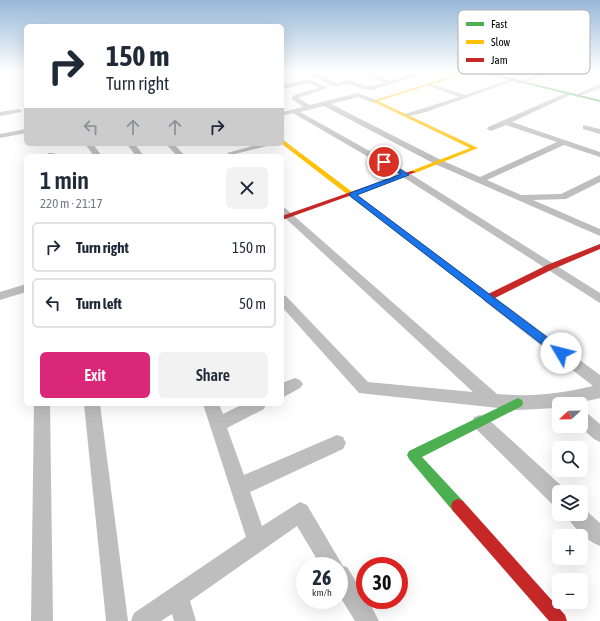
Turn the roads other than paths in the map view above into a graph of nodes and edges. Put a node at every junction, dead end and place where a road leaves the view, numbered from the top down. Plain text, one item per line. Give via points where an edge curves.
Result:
1 (297, 100) edge
2 (337, 100) edge
3 (377, 100) edge
4 (455, 100) edge
5 (561, 100) edge
6 (374, 101) joint
7 (324, 103) junction
8 (308, 107) junction
9 (19, 111) dead end
10 (286, 112) edge
11 (0, 114) edge
12 (405, 115) junction
13 (508, 123) junction
14 (586, 127) dead end
15 (491, 129) dead end
16 (24, 131) edge
17 (600, 132) edge
18 (0, 136) edge
19 (564, 142) junction
20 (284, 143) edge
21 (172, 146) edge
22 (263, 146) edge
23 (231, 153) edge
24 (179, 154) edge
25 (600, 155) edge
26 (438, 162) junction
27 (406, 175) junction
28 (600, 178) edge
29 (480, 180) junction
30 (352, 194) junction
31 (519, 197) junction
32 (284, 215) edge
33 (600, 233) edge
34 (600, 246) edge
35 (550, 267) junction
36 (24, 289) edge
37 (0, 296) edge
38 (488, 298) junction
39 (600, 299) edge
40 (284, 301) edge
41 (600, 382) edge
42 (600, 391) edge
43 (579, 397) edge
44 (494, 401) junction
45 (552, 402) edge
46 (518, 403) junction
47 (42, 406) edge
48 (92, 406) edge
49 (212, 406) edge
50 (254, 406) edge
51 (480, 422) junction
52 (588, 424) edge
53 (218, 425) junction
54 (600, 434) edge
55 (337, 443) dead end
56 (239, 487) junction
57 (552, 491) edge
58 (584, 521) edge
59 (600, 536) edge
60 (257, 541) junction
61 (328, 557) edge
62 (348, 589) edge
63 (177, 596) junction
64 (42, 621) edge
65 (117, 621) edge
66 (142, 621) edge
67 (185, 621) edge
68 (368, 621) edge
69 (559, 621) edge

1 - 8 street
2 - 7 street
3 - 6 street
4 - 12 street
5 - 13 street
6 - 12 street
7 - 8 street
7 - 26 street
8 - 10 street
9 - 11 street
10 - 27 street
12 - 26 street via 475,148
13 - 15 street
13 - 19 street
14 - 17 street
16 - 18 street
19 - 25 street
19 - 29 street
20 - 30 street
21 - 24 street
22 - 23 street
26 - 27 street
26 - 29 street
27 - 30 street
27 - 35 street
28 - 31 street via 563,197
29 - 31 street
30 - 32 street
30 - 38 street
31 - 33 street
32 - 44 street
34 - 35 street
35 - 38 street
35 - 39 street
36 - 37 street
38 - 41 street
40 - 44 street via 364,388
42 - 43 street
44 - 46 street
45 - 46 street
46 - 51 street
47 - 64 street
48 - 65 street
49 - 53 street
50 - 53 street
51 - 57 street
51 - 69 street via 413,455
52 - 54 street
53 - 56 street
55 - 56 street
56 - 60 street
58 - 59 street
60 - 61 street via 300,512
60 - 63 street
62 - 68 street
63 - 66 street
63 - 67 street

